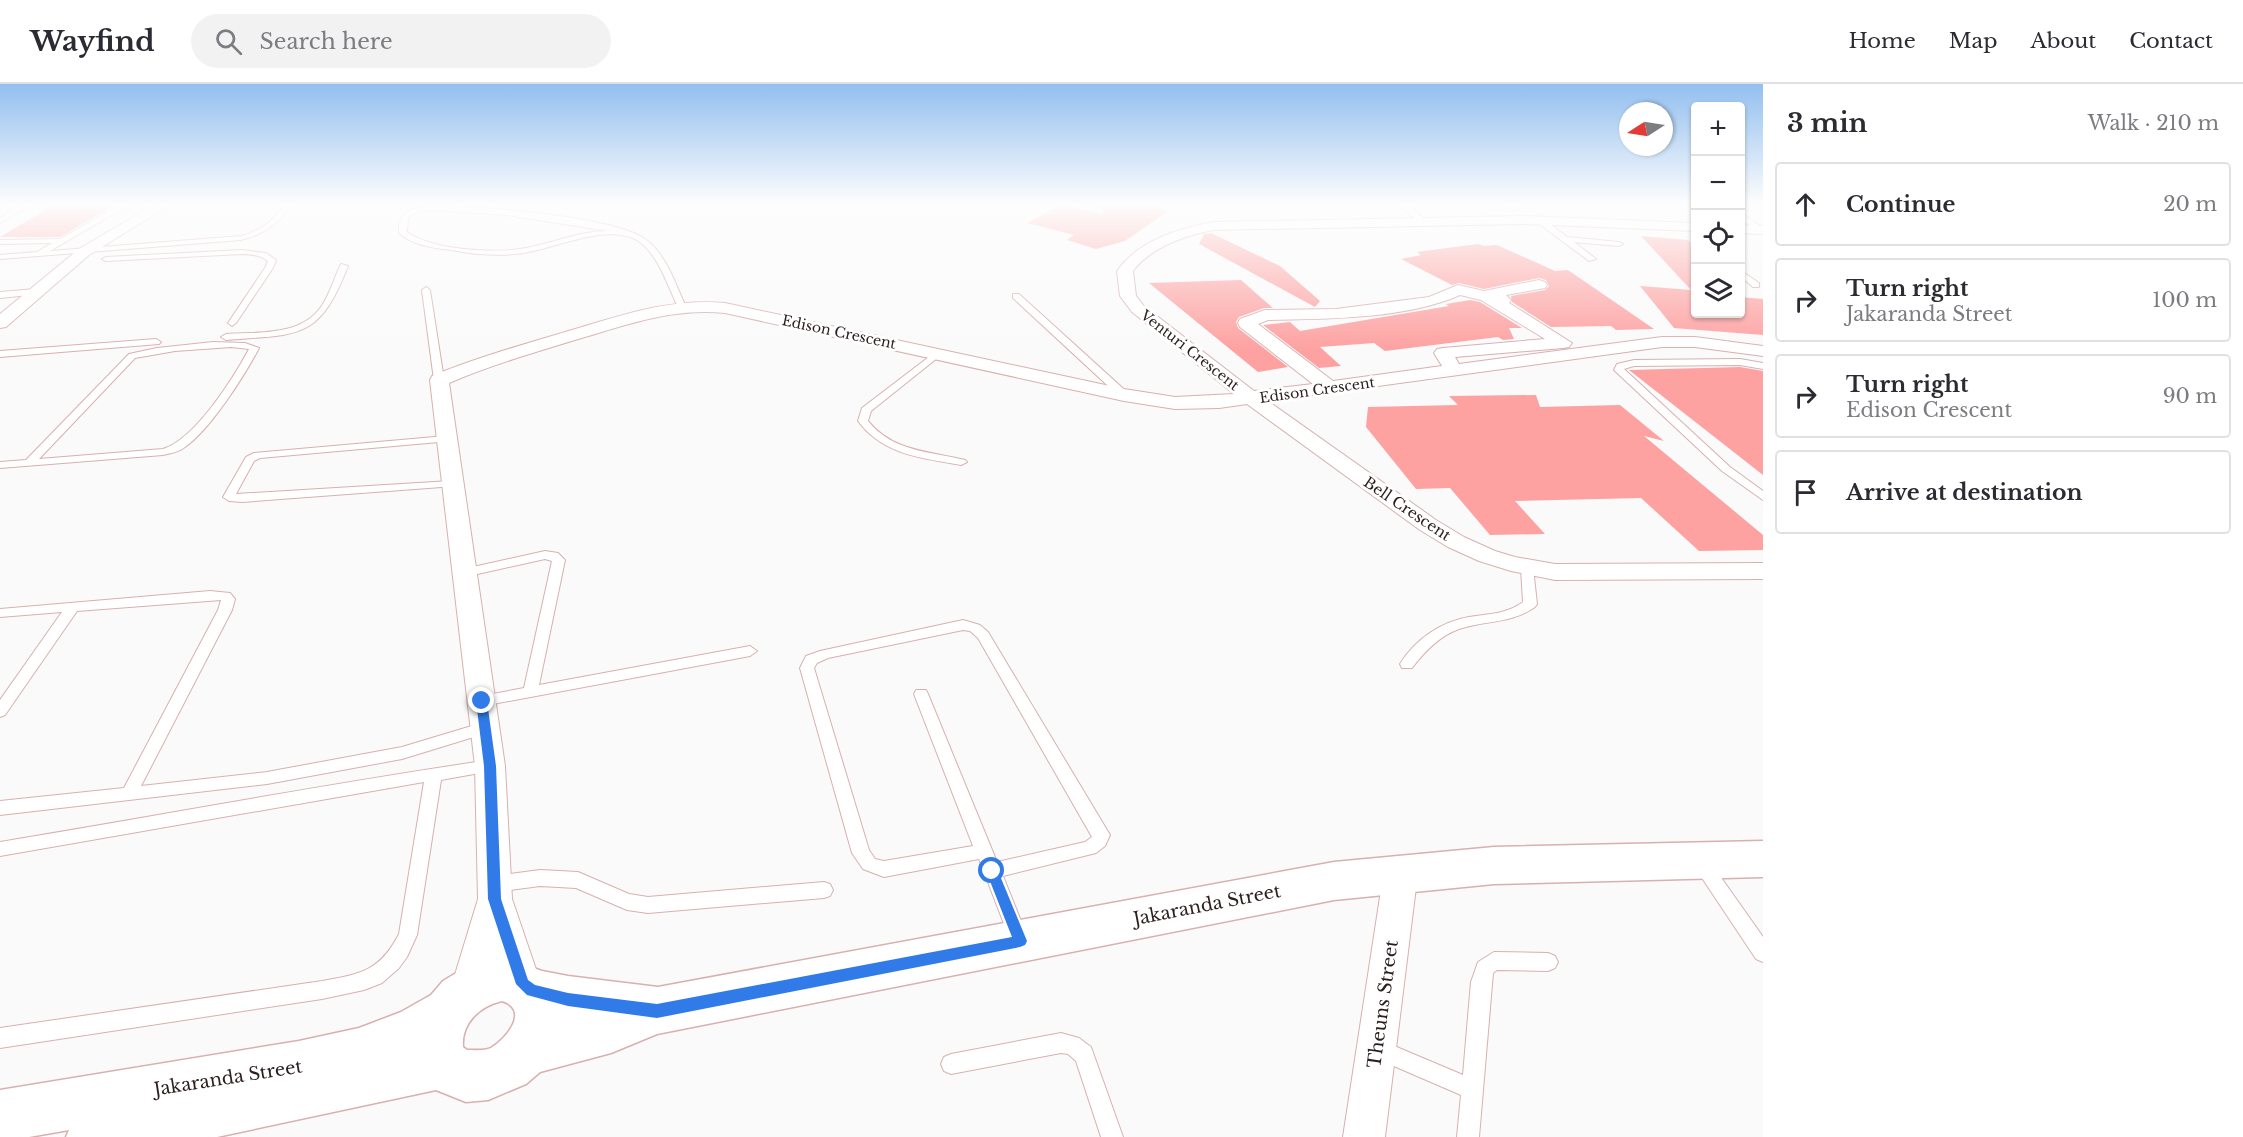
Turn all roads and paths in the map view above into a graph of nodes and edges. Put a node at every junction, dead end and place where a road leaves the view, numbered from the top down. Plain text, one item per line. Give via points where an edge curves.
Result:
1 (43, 252) edge
2 (82, 252) edge
3 (84, 252) edge
4 (230, 252) edge
5 (250, 252) edge
6 (651, 252) edge
7 (1150, 252) edge
8 (1583, 252) edge
9 (38, 255) junction
10 (0, 257) edge
11 (1592, 259) dead end
12 (71, 262) junction
13 (344, 266) dead end
14 (1745, 276) edge
15 (1539, 285) dead end
16 (1756, 285) dead end
17 (426, 290) dead end
18 (35, 292) junction
19 (0, 295) edge
20 (1016, 296) dead end
21 (681, 305) junction
22 (0, 322) edge
23 (232, 323) dead end
24 (1595, 351) junction
25 (1763, 351) edge
26 (938, 353) junction
27 (0, 354) edge
28 (1450, 364) junction
29 (1763, 366) edge
30 (1312, 374) junction
31 (440, 380) junction
32 (1330, 388) junction
33 (1124, 395) junction
34 (1252, 399) junction
35 (446, 439) junction
36 (961, 462) dead end
37 (29, 463) junction
38 (0, 465) edge
39 (451, 484) junction
40 (1763, 496) edge
41 (1527, 568) junction
42 (1763, 571) edge
43 (464, 573) junction
44 (73, 606) junction
45 (0, 613) edge
46 (750, 651) dead end
47 (1407, 664) dead end
48 (530, 692) junction
49 (921, 694) dead end
50 (482, 701) junction
51 (0, 711) edge
52 (485, 728) junction
53 (490, 766) junction
54 (433, 777) junction
55 (128, 795) junction
56 (0, 808) edge
57 (0, 849) edge
58 (984, 851) junction
59 (1763, 859) edge
60 (1699, 860) junction
61 (992, 871) junction
62 (1401, 871) junction
63 (824, 890) dead end
64 (495, 892) junction
65 (1020, 941) junction
66 (1763, 953) edge
67 (1548, 962) dead end
68 (527, 987) junction
69 (457, 1002) junction
70 (657, 1011) junction
71 (0, 1038) edge
72 (1376, 1048) junction
73 (527, 1050) junction
74 (443, 1063) junction
75 (951, 1064) dead end
76 (1472, 1089) junction
77 (0, 1116) edge
78 (149, 1130) edge
79 (93, 1137) edge
80 (1112, 1137) edge
81 (1364, 1137) edge
82 (1468, 1137) edge

1 - 9 lane
2 - 9 lane
3 - 12 street
4 - 12 lane
5 - 23 lane via 272,260
6 - 21 lane
7 - 34 street, Venturi Crescent via 1127,268 1128,296 1138,309
8 - 11 lane
9 - 10 lane
12 - 18 street
13 - 27 lane via 322,312 309,324 294,329
14 - 16 lane
15 - 24 street via 1490,293
17 - 31 lane
18 - 19 lane
18 - 22 street
20 - 33 lane
21 - 26 street, Edison Crescent via 725,308
21 - 31 street, Edison Crescent via 488,360
24 - 25 street, Edison Crescent via 1679,341
24 - 28 street, Edison Crescent
26 - 33 street, Edison Crescent
26 - 36 lane via 866,410 863,421 872,435 900,450
28 - 30 street
28 - 30 street via 1443,353 1563,343 1486,296 1458,291 1432,301 1336,314 1265,315 1246,323
28 - 32 street, Edison Crescent
29 - 40 lane via 1740,362 1634,363 1620,366 1619,370 1726,469
30 - 32 street
31 - 35 street
32 - 34 street, Edison Crescent
33 - 34 street, Edison Crescent via 1175,403
34 - 41 street, Bell Crescent via 1428,525 1487,556
35 - 39 street
35 - 39 lane via 258,455 250,459 229,497
37 - 37 lane via 132,356 218,345 254,348 212,410 178,447 163,452
37 - 38 lane
39 - 43 street
41 - 42 street, Bell Crescent via 1585,573
41 - 47 lane via 1530,604 1522,611 1457,625 1419,648
43 - 48 lane via 545,555 559,560
43 - 50 street
44 - 45 lane
44 - 51 lane
44 - 55 lane via 210,595 228,599
46 - 48 lane
48 - 50 lane
49 - 58 lane
50 - 52 street
52 - 53 street
52 - 55 lane via 358,762
53 - 54 lane
53 - 64 street
54 - 57 lane via 364,785
54 - 71 lane via 408,935 399,955 380,975 322,990
55 - 56 lane
58 - 61 lane
58 - 61 lane via 884,869 869,864 854,831 807,668 811,660 963,626 975,628 982,635 1101,835 1090,848
59 - 60 street, Jakaranda Street
60 - 62 street, Jakaranda Street
60 - 66 lane
61 - 65 lane
62 - 65 street, Jakaranda Street
62 - 72 street, Theuns Street
63 - 64 lane via 648,905 627,902 578,880 540,878
64 - 68 street
64 - 69 street via 477,968
65 - 70 street, Jakaranda Street
67 - 76 lane via 1494,960 1485,968
68 - 69 street via 502,979 479,985
68 - 70 street, Jakaranda Street via 568,999
68 - 73 street via 539,1003 541,1018
69 - 74 street via 438,1033
69 - 77 street, Jakaranda Street via 422,1029 354,1056
70 - 73 street, Jakaranda Street via 611,1029
72 - 76 lane
72 - 81 street, Theuns Street
73 - 74 street via 510,1065 489,1075 463,1075
74 - 78 street, Jakaranda Street
75 - 80 lane via 1061,1043 1072,1045 1084,1053
76 - 82 lane
78 - 79 street, Jakaranda Street

